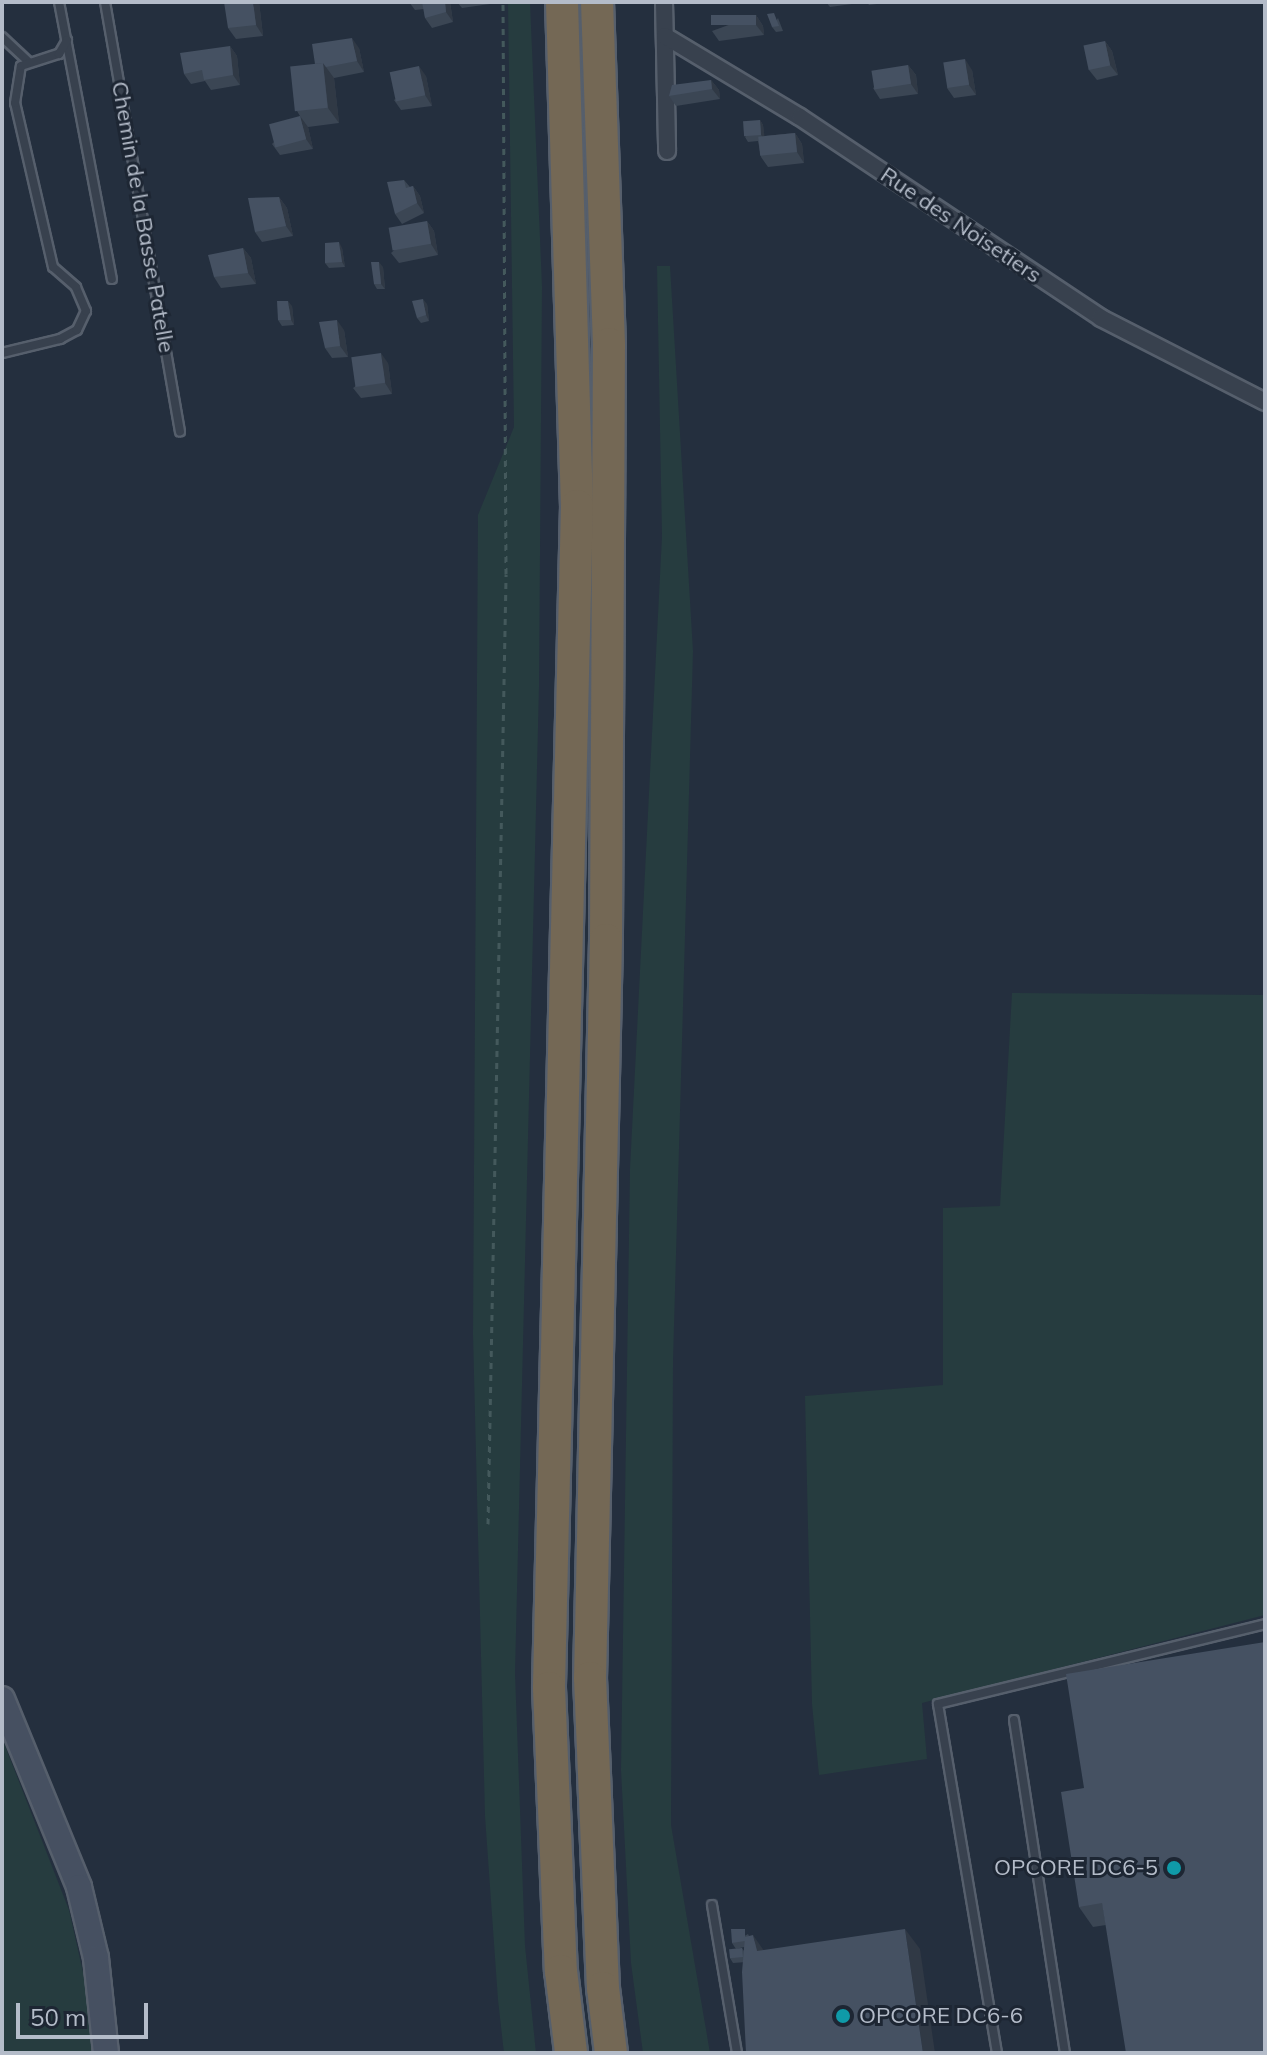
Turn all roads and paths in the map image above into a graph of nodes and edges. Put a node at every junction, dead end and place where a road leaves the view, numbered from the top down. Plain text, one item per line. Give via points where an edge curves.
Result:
1 (59, 2) edge
2 (105, 2) edge
3 (503, 2) edge
4 (562, 2) edge
5 (597, 2) edge
6 (664, 2) edge
7 (665, 36) junction
8 (2, 37) edge
9 (67, 40) junction
10 (28, 61) junction
11 (667, 151) dead end
12 (112, 279) dead end
13 (2, 353) edge
14 (1265, 402) edge
15 (180, 432) dead end
16 (488, 1524) dead end
17 (1265, 1624) edge
18 (2, 1699) edge
19 (1014, 1720) dead end
20 (712, 1905) dead end
21 (106, 2053) edge
22 (571, 2053) edge
23 (611, 2053) edge
24 (737, 2053) edge
25 (997, 2053) edge
26 (1065, 2053) edge

1 - 9 lane
2 - 15 lane, Chemin de la Basse Patelle
3 - 16 path via 506,574
4 - 22 highway via 577,506 549,1688 561,1971
5 - 23 highway via 609,375 606,940 590,1678 603,1988
6 - 7 street
7 - 11 street
7 - 14 street, Rue des Noisetiers via 800,117 1101,318
8 - 10 lane
9 - 10 lane via 59,54
9 - 12 lane
10 - 13 lane via 16,79 17,117 53,267 76,287 86,311 77,330 60,339
17 - 25 lane via 938,1704
18 - 21 main road via 79,1887 96,1958
19 - 26 lane
20 - 24 lane

